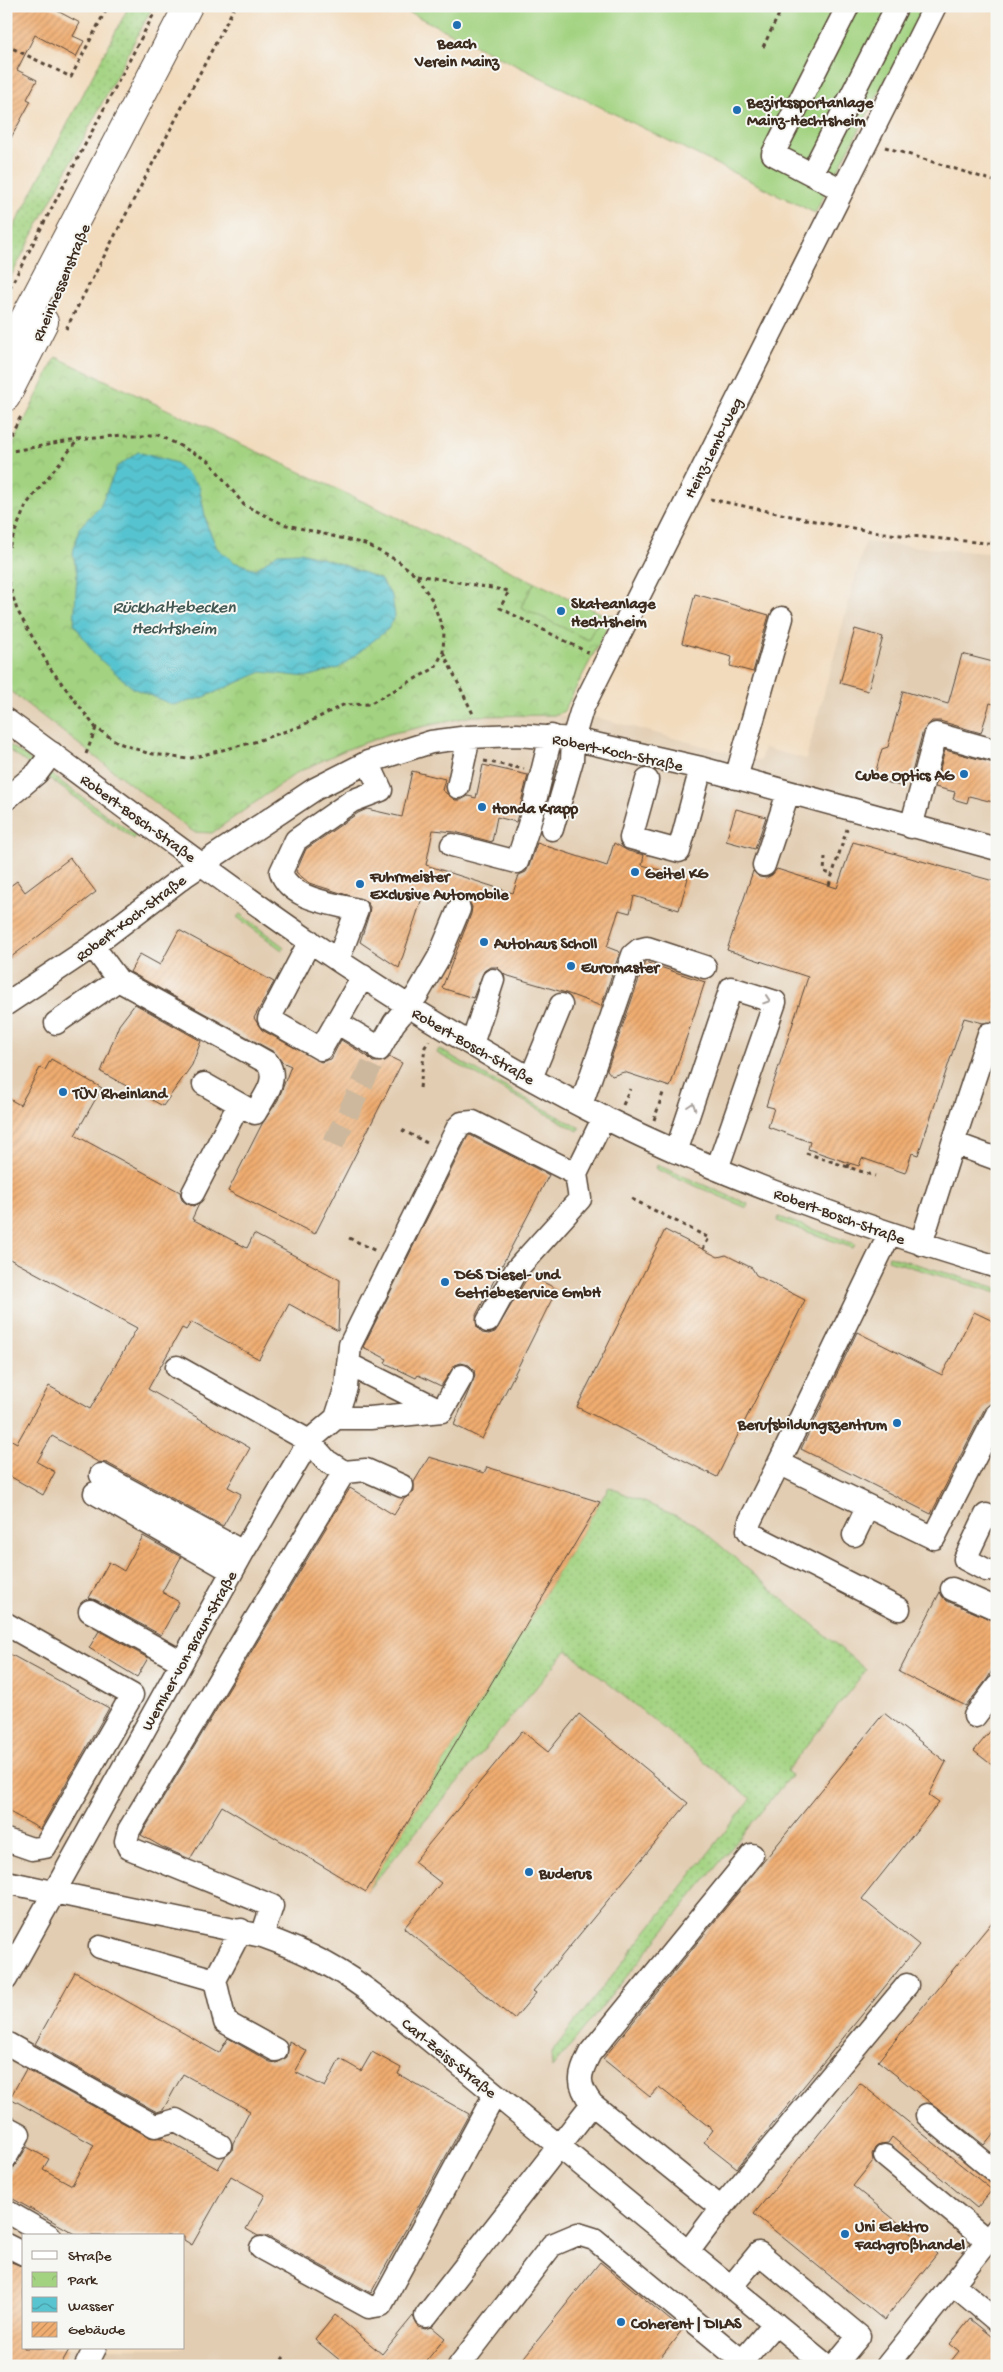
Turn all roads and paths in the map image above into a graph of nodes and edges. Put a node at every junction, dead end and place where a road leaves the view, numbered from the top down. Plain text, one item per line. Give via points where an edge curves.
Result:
1 (108, 6) edge
2 (158, 6) edge
3 (188, 6) edge
4 (235, 6) edge
5 (783, 6) edge
6 (848, 6) edge
7 (897, 6) edge
8 (935, 6) edge
9 (6, 45) edge
10 (763, 46) dead end
11 (868, 141) junction
12 (106, 163) junction
13 (812, 173) junction
14 (997, 182) edge
15 (842, 190) junction
16 (6, 295) edge
17 (66, 330) dead end
18 (6, 354) edge
19 (16, 403) edge
20 (77, 440) junction
21 (6, 441) edge
22 (6, 452) edge
23 (687, 495) junction
24 (997, 544) edge
25 (6, 554) edge
26 (6, 560) edge
27 (416, 575) junction
28 (782, 618) dead end
29 (443, 652) junction
30 (596, 657) dead end
31 (6, 720) edge
32 (96, 728) junction
33 (551, 736) junction
34 (470, 738) junction
35 (573, 739) junction
36 (997, 750) edge
37 (52, 753) junction
38 (86, 754) dead end
39 (368, 762) junction
40 (702, 768) junction
41 (542, 772) junction
42 (736, 778) junction
43 (647, 780) dead end
44 (458, 787) dead end
45 (788, 793) junction
46 (6, 799) edge
47 (848, 824) dead end
48 (911, 828) junction
49 (552, 829) dead end
50 (452, 845) dead end
51 (996, 845) edge
52 (825, 857) dead end
53 (203, 864) junction
54 (764, 865) dead end
55 (832, 874) junction
56 (828, 886) dead end
57 (459, 909) dead end
58 (310, 941) junction
59 (93, 946) junction
60 (338, 960) junction
61 (705, 967) dead end
62 (363, 976) junction
63 (118, 980) junction
64 (493, 980) dead end
65 (6, 1004) edge
66 (561, 1005) dead end
67 (408, 1006) junction
68 (336, 1022) junction
69 (56, 1023) dead end
70 (997, 1036) edge
71 (429, 1040) dead end
72 (472, 1044) junction
73 (531, 1078) junction
74 (204, 1084) dead end
75 (420, 1088) dead end
76 (630, 1088) dead end
77 (663, 1093) dead end
78 (239, 1104) junction
79 (581, 1105) junction
80 (612, 1114) junction
81 (652, 1125) dead end
82 (402, 1130) dead end
83 (953, 1143) junction
84 (446, 1152) junction
85 (676, 1152) junction
86 (806, 1153) dead end
87 (822, 1154) dead end
88 (820, 1158) junction
89 (997, 1159) edge
90 (849, 1163) dead end
91 (848, 1168) junction
92 (717, 1169) junction
93 (576, 1174) junction
94 (875, 1176) dead end
95 (193, 1193) dead end
96 (632, 1199) dead end
97 (890, 1234) junction
98 (349, 1238) dead end
99 (921, 1244) junction
100 (703, 1249) dead end
101 (392, 1260) junction
102 (997, 1267) edge
103 (488, 1321) dead end
104 (348, 1364) junction
105 (176, 1368) dead end
106 (462, 1376) dead end
107 (442, 1411) junction
108 (997, 1414) edge
109 (336, 1418) junction
110 (309, 1441) junction
111 (779, 1463) junction
112 (344, 1472) junction
113 (98, 1484) dead end
114 (402, 1486) dead end
115 (868, 1506) junction
116 (986, 1515) dead end
117 (854, 1535) dead end
118 (238, 1561) junction
119 (986, 1570) dead end
120 (952, 1589) dead end
121 (899, 1609) dead end
122 (997, 1610) edge
123 (90, 1611) dead end
124 (6, 1624) edge
125 (182, 1662) junction
126 (997, 1687) edge
127 (975, 1716) dead end
128 (6, 1840) edge
129 (752, 1855) dead end
130 (6, 1882) edge
131 (54, 1893) junction
132 (251, 1933) junction
133 (100, 1947) dead end
134 (6, 1978) edge
135 (215, 1980) junction
136 (907, 1985) dead end
137 (6, 2043) edge
138 (276, 2050) dead end
139 (495, 2094) junction
140 (592, 2104) junction
141 (927, 2115) dead end
142 (6, 2127) edge
143 (220, 2145) dead end
144 (558, 2146) junction
145 (6, 2156) edge
146 (885, 2156) dead end
147 (997, 2173) edge
148 (721, 2208) junction
149 (6, 2211) edge
150 (46, 2234) edge
151 (991, 2243) edge
152 (6, 2244) edge
153 (261, 2248) dead end
154 (688, 2252) junction
155 (22, 2253) edge
156 (953, 2284) junction
157 (731, 2287) junction
158 (426, 2316) dead end
159 (997, 2321) edge
160 (775, 2323) junction
161 (94, 2350) edge
162 (284, 2357) dead end
163 (740, 2363) edge
164 (86, 2366) edge
165 (276, 2366) edge
166 (459, 2366) edge
167 (826, 2366) edge
168 (834, 2366) edge
169 (887, 2366) edge

1 - 9 path via 71,77
2 - 16 path
3 - 12 main road, Rheinhessenstraße
4 - 17 path
5 - 10 path
6 - 13 street via 773,154
7 - 13 street
8 - 11 street, Heinz-Lemb-Weg
11 - 14 path
11 - 15 street, Heinz-Lemb-Weg
12 - 18 main road, Rheinhessenstraße
12 - 19 main road, Rheinhessenstraße
13 - 15 street
15 - 23 street, Heinz-Lemb-Weg
19 - 21 path
20 - 22 path
20 - 25 path via 26,505
20 - 27 path via 159,435 209,461 244,505 283,524 365,544 398,561
23 - 24 path via 890,534
23 - 35 street, Heinz-Lemb-Weg via 582,708
26 - 32 path via 17,610 50,668
27 - 29 path via 432,600 444,632
27 - 30 path via 509,592 500,608
28 - 42 street
29 - 32 path via 435,668 369,704 343,705 282,733 187,759 147,753 119,743
29 - 34 path
31 - 37 street, Robert-Bosch-Straße
32 - 38 path
33 - 34 street, Robert-Koch-Straße
33 - 35 street, Robert-Koch-Straße
33 - 41 street
34 - 39 street, Robert-Koch-Straße via 431,742
34 - 41 path
34 - 44 street
35 - 40 street, Robert-Koch-Straße
35 - 49 street, Heinz-Lemb-Weg via 572,760
36 - 48 street via 936,734
37 - 46 street via 37,773
37 - 53 street, Robert-Bosch-Straße
39 - 53 street, Robert-Koch-Straße via 315,789
39 - 60 street via 381,790 352,801 296,840 282,872 290,887 298,893 357,910
40 - 42 street, Robert-Koch-Straße
40 - 43 street via 679,851 631,838
41 - 50 street via 517,862
42 - 45 street, Robert-Koch-Straße
45 - 48 street, Robert-Koch-Straße
45 - 54 street
47 - 55 path
48 - 51 street, Robert-Koch-Straße
52 - 55 path via 824,872
53 - 58 street, Robert-Bosch-Straße
53 - 59 street, Robert-Koch-Straße
55 - 56 path
57 - 67 street via 439,957
58 - 60 street, Robert-Bosch-Straße
58 - 68 street via 269,1019 322,1049
59 - 63 street
59 - 65 street, Robert-Koch-Straße
60 - 62 street, Robert-Bosch-Straße
61 - 79 street via 648,948 634,955
62 - 67 street, Robert-Bosch-Straße
62 - 68 street
63 - 69 street
63 - 78 street via 268,1062 273,1070 272,1081 255,1113
64 - 72 street
66 - 73 street
67 - 68 street via 379,1049
67 - 72 street, Robert-Bosch-Straße
70 - 83 street via 989,1034
71 - 75 path
72 - 73 street, Robert-Bosch-Straße
73 - 79 street, Robert-Bosch-Straße
74 - 78 street
76 - 80 path
77 - 81 path
78 - 95 street
79 - 80 street, Robert-Bosch-Straße
80 - 85 street, Robert-Bosch-Straße
80 - 93 street
82 - 84 path
83 - 89 street
83 - 99 street
84 - 93 street via 458,1127 466,1121 473,1122
84 - 101 street
85 - 92 street, Robert-Bosch-Straße
85 -> 92 street via 730,988 775,1002
86 - 88 path
87 - 88 path
88 - 91 path
90 - 91 path
91 - 94 path
92 - 97 street, Robert-Bosch-Straße
93 - 103 street via 580,1199 516,1270
96 - 100 path via 709,1238
97 - 99 street, Robert-Bosch-Straße
97 - 111 street
98 - 101 path
99 - 102 street, Robert-Bosch-Straße
101 - 104 street via 350,1345
104 - 107 street
104 - 109 street via 346,1387
105 - 110 street
106 - 107 street
107 - 109 street
108 - 115 street via 934,1538
109 - 110 street, Wernher-von-Braun-Straße
110 - 112 street via 327,1461
110 - 118 street, Wernher-von-Braun-Straße
111 - 115 street
111 - 121 street via 750,1521 748,1530 751,1534
112 - 114 street via 366,1470
112 - 132 street via 129,1830 126,1841 129,1848 272,1906
113 - 118 street
115 - 117 street
116 - 119 street via 965,1559
118 - 125 street, Wernher-von-Braun-Straße
120 - 122 street
123 - 125 street
124 - 128 street via 132,1695 45,1847 32,1849
125 - 131 street, Wernher-von-Braun-Straße
126 - 127 street
129 - 140 street via 590,2053 581,2070 581,2089
130 - 131 street, Carl-Zeiss-Straße
131 - 132 street, Carl-Zeiss-Straße
131 - 134 street, Wernher-von-Braun-Straße
132 - 135 street
132 - 139 street, Carl-Zeiss-Straße via 302,1951 356,1981
133 - 135 street
135 - 138 street via 225,2022
136 - 148 street
137 - 143 street via 155,2126 176,2120
139 - 144 street, Carl-Zeiss-Straße
139 - 153 street via 381,2305 368,2307
140 - 144 street
140 - 148 street
141 - 147 street
142 - 145 street via 19,2134
144 - 154 street, Carl-Zeiss-Straße
144 - 158 street
146 - 151 street
148 - 154 street
149 - 150 street
151 - 156 street
152 - 155 street
154 - 157 street, Carl-Zeiss-Straße
156 - 159 street
156 - 169 street
157 - 160 street, Carl-Zeiss-Straße
157 - 168 street via 759,2253 859,2336
160 - 163 street
160 - 167 street, Carl-Zeiss-Straße
161 - 164 street
162 - 165 path
163 - 166 street via 594,2240 578,2234 552,2245

